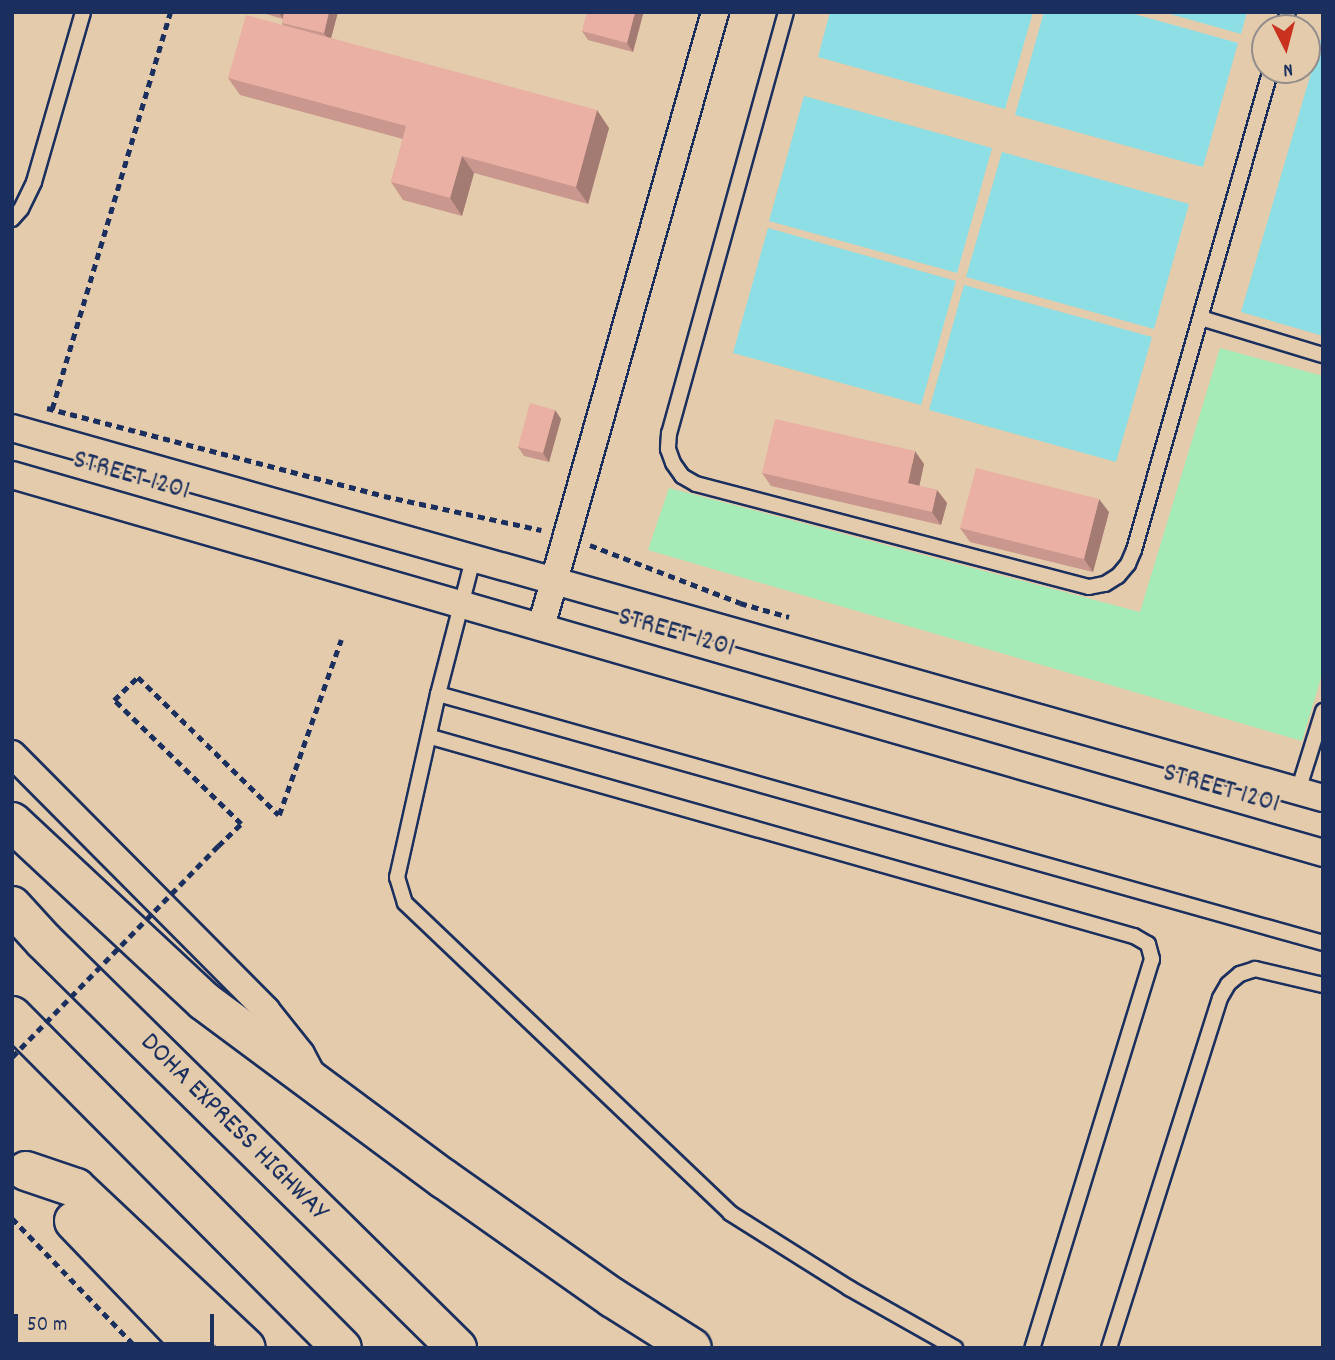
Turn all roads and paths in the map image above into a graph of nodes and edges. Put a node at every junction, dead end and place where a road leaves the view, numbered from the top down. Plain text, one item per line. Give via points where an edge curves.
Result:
1 (83, 12) edge
2 (170, 12) edge
3 (716, 12) edge
4 (786, 12) edge
5 (1268, 84) edge
6 (12, 219) edge
7 (1201, 318) junction
8 (1323, 355) edge
9 (39, 406) dead end
10 (52, 409) junction
11 (12, 428) edge
12 (12, 475) edge
13 (567, 536) junction
14 (473, 559) junction
15 (554, 580) junction
16 (461, 604) junction
17 (792, 618) dead end
18 (541, 627) junction
19 (341, 640) dead end
20 (438, 694) junction
21 (1323, 711) edge
22 (431, 737) junction
23 (12, 754) edge
24 (1311, 795) edge
25 (12, 822) edge
26 (1323, 853) edge
27 (12, 906) edge
28 (1323, 943) edge
29 (1323, 985) edge
30 (12, 1016) edge
31 (12, 1057) edge
32 (315, 1081) junction
33 (19, 1164) edge
34 (12, 1218) edge
35 (137, 1348) edge
36 (196, 1348) edge
37 (246, 1348) edge
38 (342, 1348) edge
39 (457, 1348) edge
40 (692, 1348) edge
41 (955, 1348) edge
42 (1032, 1348) edge
43 (1109, 1348) edge

1 - 6 lane via 34,182
2 - 10 path
3 - 13 street
4 - 7 lane via 669,433 668,449 682,476 696,484 1074,585 1105,584 1118,576 1134,550
5 - 7 lane
7 - 8 lane
9 - 10 path
10 - 13 path via 384,496
11 - 14 street, STREET 1201
12 - 16 street, STREET 1201
13 - 15 street
13 - 17 path via 740,603
14 - 15 street, STREET 1201
14 - 16 lane
15 - 18 street
15 - 24 street, STREET 1201
16 - 18 street, STREET 1201
16 - 20 lane
18 - 26 street, STREET 1201
19 - 31 path, bridge via 279,815 138,677 114,700 241,824
20 - 22 lane
20 - 28 lane
21 - 24 lane
22 - 41 lane via 397,877 405,903 730,1213
22 - 42 lane via 1134,936 1148,944 1152,959
23 - 32 street via 266,1010 301,1054
25 - 32 highway via 204,1001
27 - 39 highway, DOHA EXPRESS HIGHWAY
29 - 43 lane via 1255,969 1228,984
30 - 38 highway
32 - 40 highway via 444,1179
33 - 36 highway
33 - 37 highway via 76,1188
34 - 35 path

